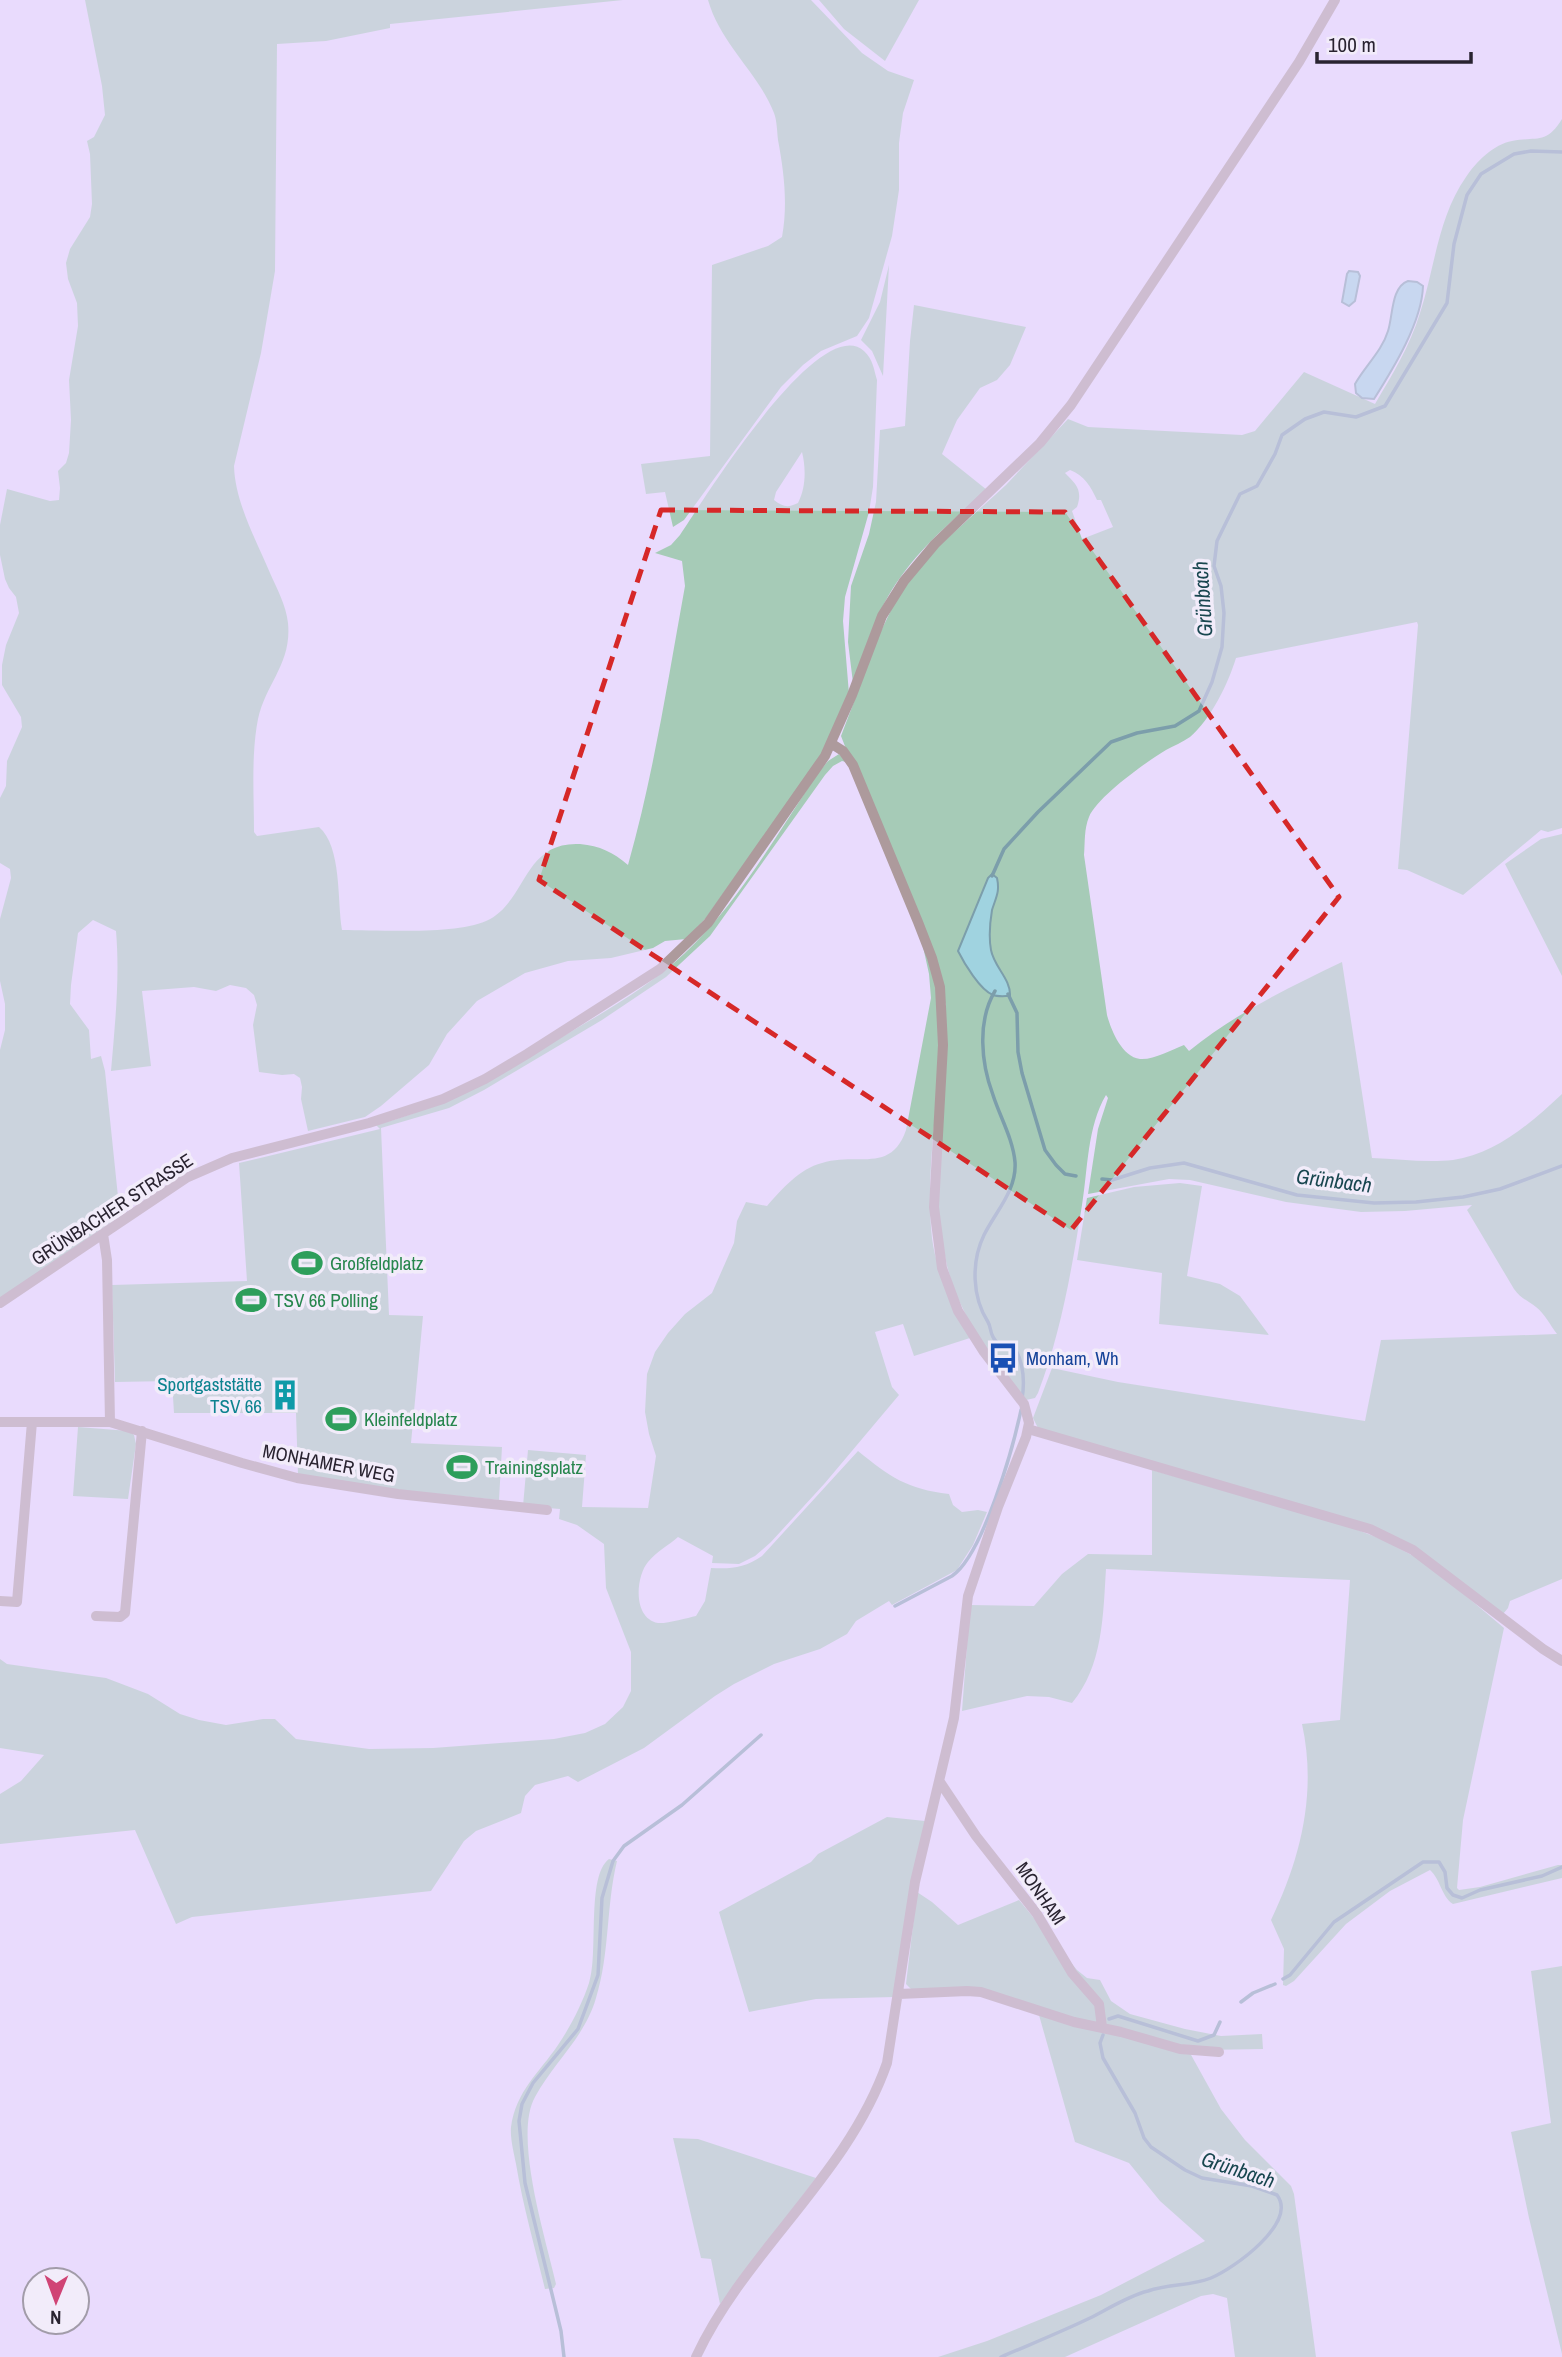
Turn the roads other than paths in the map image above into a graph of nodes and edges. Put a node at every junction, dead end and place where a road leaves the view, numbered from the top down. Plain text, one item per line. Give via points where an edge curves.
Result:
1 (1335, 0) edge
2 (832, 744) junction
3 (103, 1234) junction
4 (0, 1303) edge
5 (0, 1422) edge
6 (32, 1422) junction
7 (110, 1422) junction
8 (1028, 1429) junction
9 (142, 1431) junction
10 (547, 1510) dead end
11 (0, 1601) edge
12 (96, 1615) dead end
13 (1562, 1661) edge
14 (940, 1782) junction
15 (899, 1994) junction
16 (1102, 2027) junction
17 (1219, 2052) dead end
18 (696, 2357) edge

1 - 2 street, GRÜNBACHER STRASSE via 1299,62 1071,405 1040,443 935,544 904,581 883,616
2 - 3 street, GRÜNBACHER STRASSE via 708,923 660,969 610,1003 485,1079 443,1099 204,1169
2 - 8 street via 853,765 940,987 943,1045 934,1207 942,1268 968,1329 1021,1399 1029,1417
3 - 4 street, GRÜNBACHER STRASSE
3 - 7 street
5 - 6 street, MONHAMER WEG
6 - 7 street, MONHAMER WEG
6 - 11 street via 17,1602
7 - 9 street, MONHAMER WEG
8 - 13 street via 1370,1529 1413,1550
8 - 14 street via 971,1583 958,1693
9 - 10 street, MONHAMER WEG via 297,1478
9 - 12 street via 125,1613 120,1617
14 - 15 street via 915,1882
14 - 16 street, MONHAM via 1037,1914 1072,1973 1099,2004
15 - 16 street via 981,1992
15 - 18 street via 887,2063 855,2133 719,2314
16 - 17 street via 1180,2049

